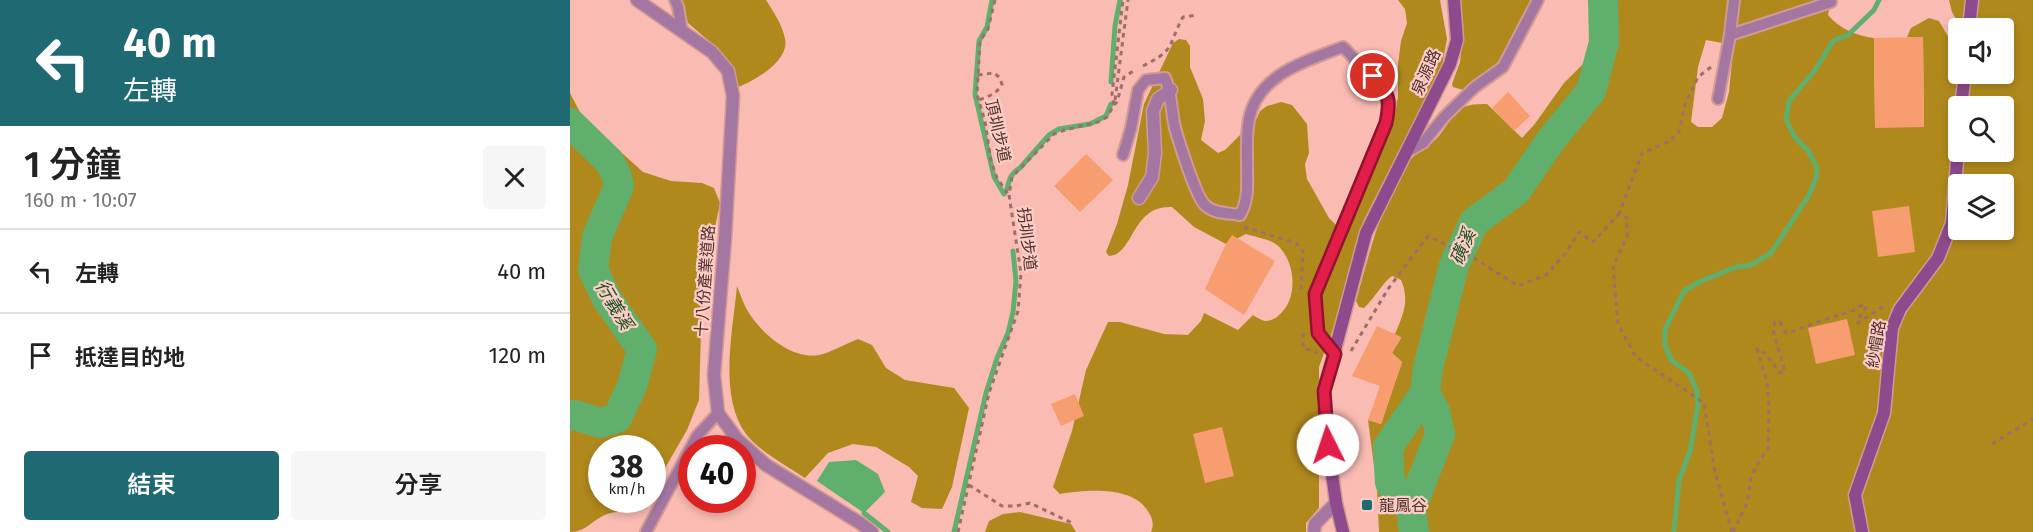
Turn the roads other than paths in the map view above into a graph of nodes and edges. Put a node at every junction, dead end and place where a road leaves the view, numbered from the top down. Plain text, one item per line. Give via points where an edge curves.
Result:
1 (637, 0) edge
2 (675, 0) edge
3 (1454, 0) edge
4 (1539, 0) edge
5 (1734, 0) edge
6 (1972, 0) edge
7 (1831, 2) dead end
8 (1970, 18) edge
9 (682, 31) junction
10 (1730, 35) junction
11 (1170, 90) junction
12 (1718, 99) dead end
13 (1407, 152) junction
14 (1123, 155) dead end
15 (1957, 162) edge
16 (1139, 198) dead end
17 (1335, 354) junction
18 (718, 413) junction
19 (1336, 503) junction
20 (646, 532) edge
21 (872, 532) edge
22 (1314, 532) edge
23 (1343, 532) edge
24 (1862, 532) edge

1 - 9 street, 十八份產業道路
2 - 9 lane
3 - 13 street, 泉源路 via 1456,40 1450,64
4 - 13 lane via 1503,66 1451,110 1423,143
5 - 10 lane
6 - 8 street
7 - 10 lane
9 - 18 street, 十八份產業道路 via 712,52 728,71 733,96 714,375
10 - 12 lane
11 - 14 lane via 1165,78 1146,80 1138,90
11 - 16 street via 1158,99 1153,111 1152,177
11 - 17 lane via 1175,128 1204,205 1216,212 1240,215 1246,205 1249,117 1260,93 1280,73 1343,47 1386,91 1390,104 1386,123 1315,294 1318,333
13 - 17 street, 泉源路 via 1366,233
15 - 24 street, 紗帽路 via 1952,223 1938,258 1900,309 1892,328 1884,412 1855,495
17 - 19 street, 泉源路 via 1324,391
18 - 20 lane via 697,436
18 - 21 street via 737,439 766,465
19 - 22 street via 1314,524
19 - 23 street, 泉源路

